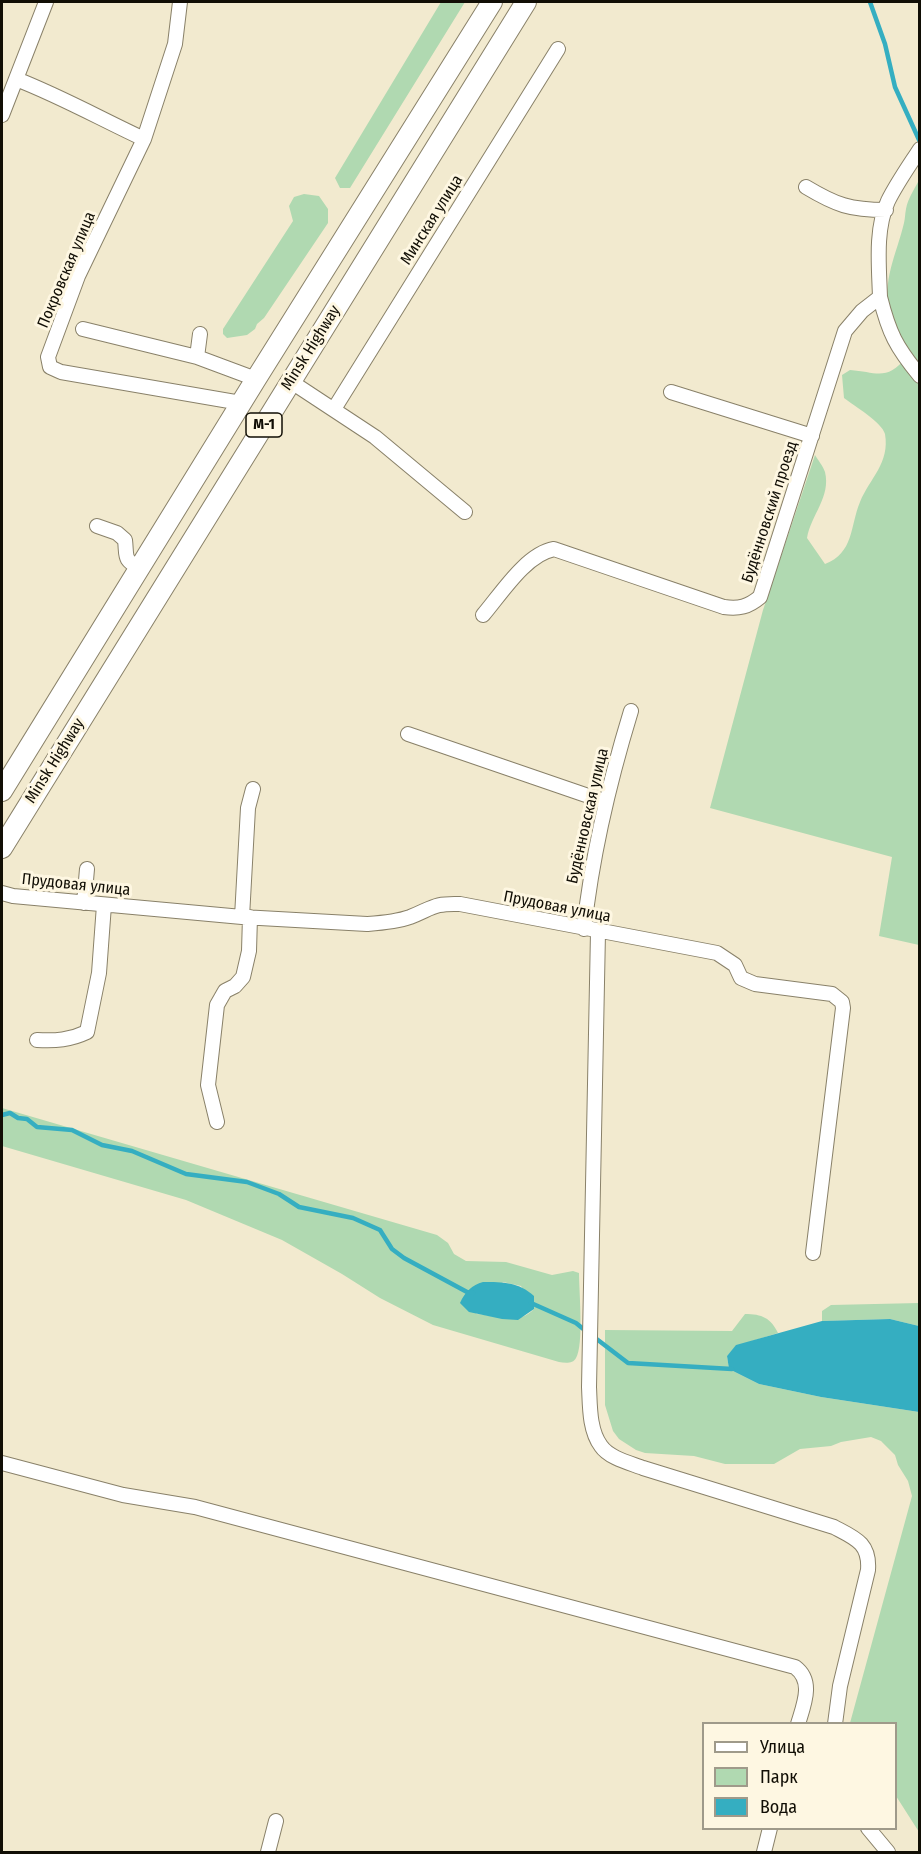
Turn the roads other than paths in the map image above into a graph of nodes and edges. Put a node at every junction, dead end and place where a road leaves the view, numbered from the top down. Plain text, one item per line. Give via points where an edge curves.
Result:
1 (46, 2) edge
2 (180, 2) edge
3 (492, 2) edge
4 (526, 2) edge
5 (558, 49) dead end
6 (16, 79) junction
7 (2, 115) edge
8 (144, 139) junction
9 (920, 149) edge
10 (806, 187) dead end
11 (886, 210) junction
12 (880, 297) junction
13 (83, 329) dead end
14 (200, 334) dead end
15 (197, 357) junction
16 (920, 376) edge
17 (256, 379) junction
18 (291, 381) junction
19 (671, 392) dead end
20 (241, 403) junction
21 (334, 410) junction
22 (812, 436) junction
23 (465, 512) dead end
24 (97, 526) dead end
25 (139, 568) junction
26 (483, 615) dead end
27 (631, 711) dead end
28 (408, 734) dead end
29 (253, 789) dead end
30 (2, 791) edge
31 (606, 802) junction
32 (2, 848) edge
33 (87, 869) dead end
34 (2, 893) edge
35 (84, 903) junction
36 (104, 905) junction
37 (246, 917) junction
38 (591, 930) junction
39 (37, 1040) dead end
40 (217, 1122) dead end
41 (813, 1253) dead end
42 (2, 1463) edge
43 (798, 1722) edge
44 (835, 1722) edge
45 (276, 1821) dead end
46 (770, 1830) edge
47 (870, 1830) edge
48 (268, 1852) edge
49 (764, 1852) edge
50 (888, 1852) edge

1 - 6 street
2 - 8 street, Покровская улица via 175,44
3 - 17 highway, Minsk Highway / М-1
4 - 18 highway, Minsk Highway / М-1
5 - 21 street, Минская улица
6 - 7 street
6 - 8 street via 51,92
8 - 20 street, Покровская улица via 78,276 48,363 61,372
9 - 11 street
10 - 11 street via 848,207
11 - 12 street via 880,240
12 - 16 street via 887,326 901,353
12 - 22 street, Будённовский проезд via 845,331
13 - 15 street
14 - 15 street
15 - 17 street
17 - 20 highway, Minsk Highway / М-1
18 - 21 street
18 - 32 highway, Minsk Highway / М-1
19 - 22 street
20 - 25 highway, Minsk Highway / М-1
21 - 23 street via 375,437
22 - 26 street, Будённовский проезд via 764,587 750,605 724,608 554,549 527,563
24 - 25 street via 125,540 125,556
25 - 30 highway, Minsk Highway / М-1
27 - 31 street, Будённовская улица
28 - 31 street
29 - 37 street via 248,808
31 - 38 street, Будённовская улица via 590,875
33 - 35 street
34 - 35 street, Прудовая улица
35 - 36 street, Прудовая улица
36 - 37 street, Прудовая улица
36 - 39 street via 99,973 87,1032 57,1041
37 - 38 street, Прудовая улица via 367,924 410,917 430,906 460,904
37 - 40 street via 249,951 243,977 225,991 217,1005 208,1085
38 - 41 street, Прудовая улица via 717,953 735,965 741,978 755,984 832,994 842,1002
38 - 44 street, Будённовская улица via 592,1424 601,1447 616,1457 834,1527 855,1537 864,1547 869,1556 868,1570
42 - 43 street via 123,1495 195,1507 795,1667 807,1683
45 - 48 street
46 - 49 street
47 - 50 street

